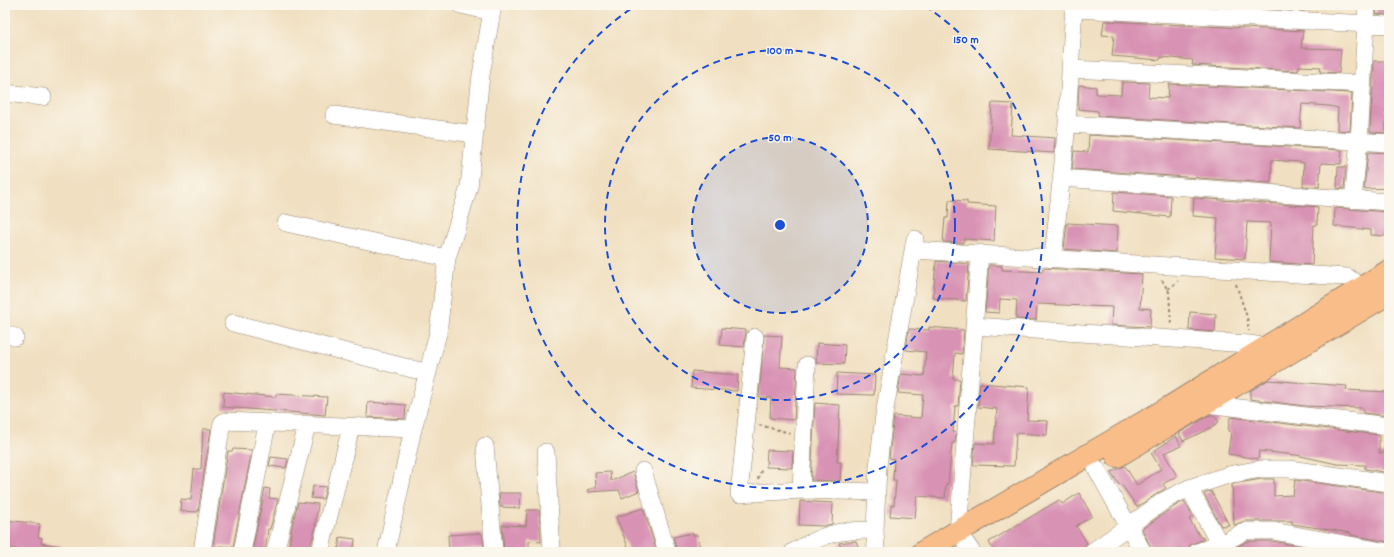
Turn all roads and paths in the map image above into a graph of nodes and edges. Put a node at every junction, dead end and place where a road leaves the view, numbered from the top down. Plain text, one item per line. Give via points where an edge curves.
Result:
1 (461, 5) edge
2 (1367, 5) edge
3 (1074, 7) edge
4 (492, 8) edge
5 (1254, 11) edge
6 (1366, 25) junction
7 (1389, 25) edge
8 (1072, 69) junction
9 (1362, 84) junction
10 (5, 93) edge
11 (43, 97) dead end
12 (334, 115) dead end
13 (1067, 124) junction
14 (474, 134) junction
15 (1359, 141) junction
16 (1389, 143) edge
17 (1062, 178) junction
18 (1353, 200) junction
19 (1389, 202) edge
20 (286, 223) dead end
21 (980, 253) junction
22 (447, 258) junction
23 (1054, 258) junction
24 (1145, 264) junction
25 (1226, 269) junction
26 (1389, 271) edge
27 (1362, 287) junction
28 (1389, 293) edge
29 (233, 323) dead end
30 (975, 326) junction
31 (755, 337) dead end
32 (1170, 338) junction
33 (1258, 345) junction
34 (807, 365) dead end
35 (428, 373) junction
36 (1206, 404) junction
37 (267, 424) junction
38 (746, 424) junction
39 (307, 425) junction
40 (351, 426) junction
41 (1389, 426) edge
42 (412, 429) junction
43 (792, 435) dead end
44 (485, 446) dead end
45 (546, 452) dead end
46 (1096, 468) junction
47 (643, 471) dead end
48 (1389, 483) edge
49 (1189, 488) junction
50 (801, 490) junction
51 (877, 492) junction
52 (1128, 526) junction
53 (875, 530) junction
54 (962, 545) edge
55 (1222, 548) edge
56 (1367, 550) edge
57 (202, 552) edge
58 (242, 552) edge
59 (275, 552) edge
60 (320, 552) edge
61 (386, 552) edge
62 (494, 552) edge
63 (552, 552) edge
64 (667, 552) edge
65 (793, 552) edge
66 (876, 552) edge
67 (923, 552) edge
68 (1092, 552) edge
69 (1143, 552) edge
70 (1197, 552) edge
71 (1388, 552) edge

1 - 4 street
2 - 6 street
3 - 5 street
3 - 8 street
4 - 14 street
5 - 6 street
6 - 7 street
6 - 9 street
8 - 9 street
8 - 13 street
9 - 15 street
10 - 11 street
12 - 14 street
13 - 15 street
13 - 17 street
14 - 22 street via 469,187
15 - 16 street
15 - 18 street
17 - 18 street
17 - 23 street
18 - 19 street
20 - 22 street
21 - 23 street
21 - 30 street
21 - 51 street via 914,245 884,415
22 - 35 street via 438,334
23 - 24 street
24 - 25 street
24 - 32 path via 1162,280 1169,292 1172,315
25 - 27 street via 1347,277
25 - 33 path via 1238,286
26 - 27 main road
27 - 33 main road
28 - 36 main road
29 - 35 street
30 - 32 street
30 - 54 street
31 - 38 street
32 - 33 street
33 - 54 main road
34 - 50 street
35 - 42 street
36 - 41 street
36 - 46 main road
37 - 39 street
37 - 57 street via 225,421 222,423
37 - 58 street
38 - 43 path via 768,426
38 - 50 street via 739,494
39 - 40 street
39 - 59 street
40 - 42 street
40 - 60 street
42 - 61 street
44 - 62 street
45 - 63 street
46 - 52 street
46 - 54 main road
47 - 64 street
48 - 49 street via 1289,469 1268,469 1228,475
49 - 52 street via 1164,500
49 - 55 street
50 - 51 street
51 - 53 street
52 - 68 street
52 - 69 street
53 - 65 street via 841,530 815,539
53 - 66 street
54 - 67 main road
55 - 56 street via 1245,531 1273,531
55 - 70 street
56 - 71 street

